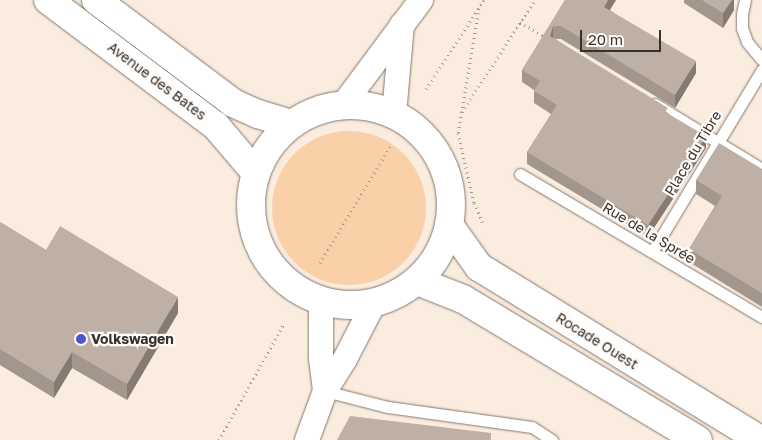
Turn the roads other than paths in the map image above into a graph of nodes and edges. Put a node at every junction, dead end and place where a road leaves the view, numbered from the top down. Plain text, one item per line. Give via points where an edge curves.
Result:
1 (48, 0) edge
2 (96, 0) edge
3 (421, 0) edge
4 (745, 0) edge
5 (402, 24) junction
6 (762, 60) edge
7 (762, 70) edge
8 (642, 96) edge
9 (344, 104) junction
10 (394, 114) junction
11 (291, 124) junction
12 (717, 141) junction
13 (762, 169) edge
14 (256, 172) junction
15 (520, 174) dead end
16 (449, 225) junction
17 (652, 252) junction
18 (417, 281) junction
19 (321, 302) junction
20 (374, 304) junction
21 (762, 318) edge
22 (325, 391) junction
23 (307, 440) edge
24 (552, 440) edge
25 (698, 440) edge
26 (760, 440) edge

1 - 14 main road, Avenue des Bates via 216,126
2 - 11 main road, Avenue des Bates via 233,103
3 - 5 street
4 - 6 lane via 742,28 747,42
5 - 9 street
5 - 10 street
7 - 12 lane, Place du Tibre
8 - 12 lane
9 - 10 main road via 369,106
9 - 11 main road via 316,110
10 - 16 main road via 416,128 434,148 446,172 451,198
11 - 14 main road via 270,146
12 - 13 lane
12 - 17 lane, Place du Tibre
14 - 19 main road via 250,204 258,243 270,265 292,287
15 - 17 lane, Rue de la Sprée
16 - 18 main road via 443,246
16 - 26 main road, Rocade Ouest via 479,267
17 - 21 lane, Rue de la Sprée
18 - 20 main road via 397,295
18 - 25 main road via 462,298
19 - 20 main road via 347,306
19 - 22 street via 321,358
20 - 22 street
22 - 23 street
22 - 24 lane via 388,407 532,427

